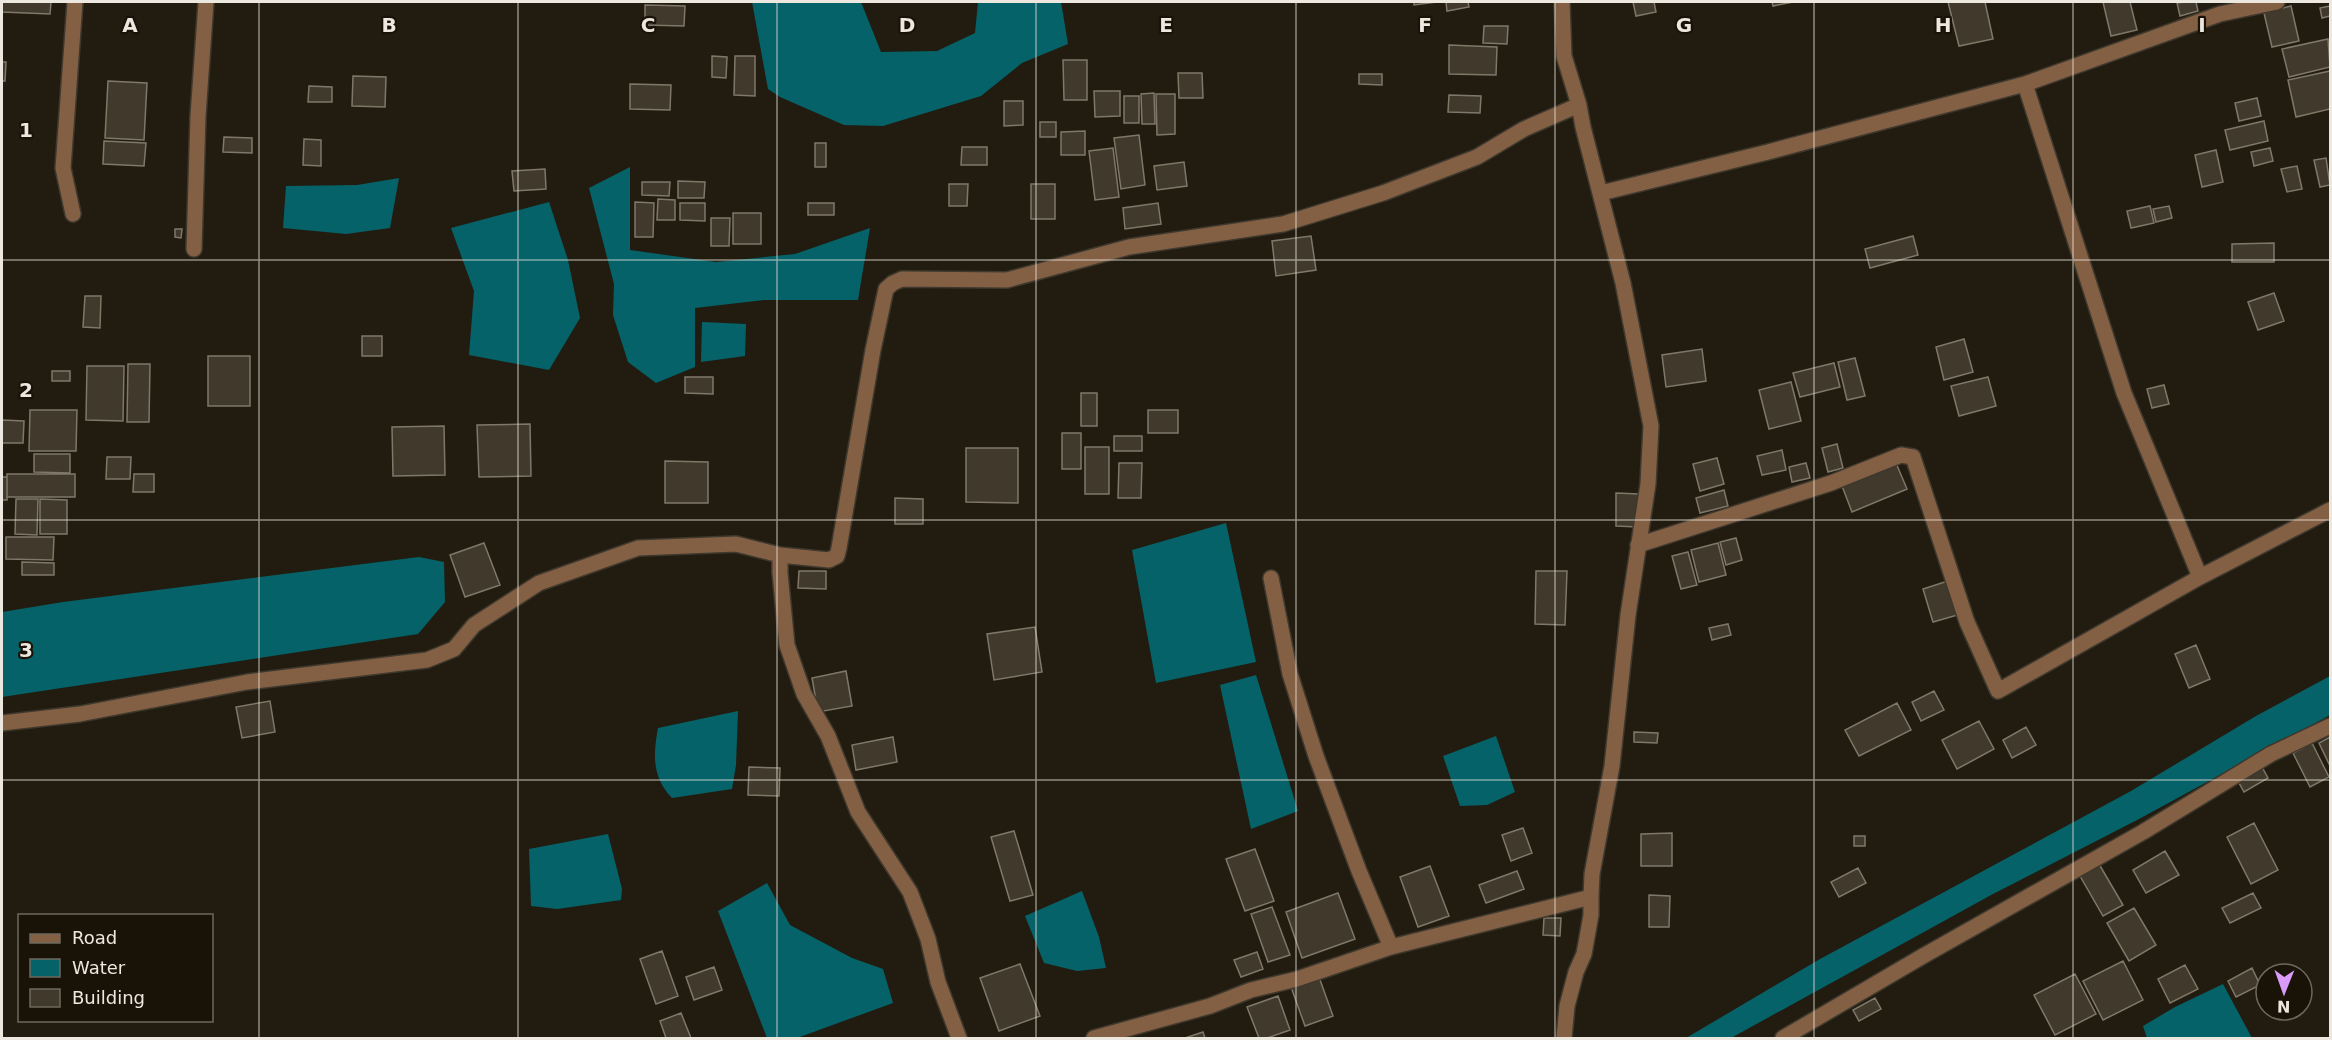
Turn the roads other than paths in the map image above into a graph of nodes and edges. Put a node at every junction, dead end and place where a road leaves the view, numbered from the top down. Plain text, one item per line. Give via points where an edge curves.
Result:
1 (75, 2) edge
2 (206, 2) edge
3 (1562, 2) edge
4 (2277, 2) edge
5 (2025, 84) junction
6 (1579, 105) junction
7 (1601, 193) junction
8 (73, 214) dead end
9 (194, 249) dead end
10 (2331, 510) edge
11 (1638, 545) junction
12 (780, 555) junction
13 (2200, 577) junction
14 (1270, 578) dead end
15 (2, 723) edge
16 (2331, 726) edge
17 (1591, 897) junction
18 (1391, 947) junction
19 (959, 1038) edge
20 (1094, 1038) edge
21 (1564, 1038) edge
22 (1783, 1038) edge

1 - 8 street via 63,168
2 - 9 street
3 - 6 street via 1564,56
4 - 5 street via 2220,14
5 - 7 street
5 - 13 street via 2124,393
6 - 7 street
6 - 12 street via 1524,129 1477,157 1383,194 1283,224 1129,247 1007,280 902,279 893,283 886,289 873,350 837,556 830,560
7 - 11 street via 1651,426 1648,484
10 - 13 street
11 - 13 street via 1831,483 1901,455 1913,457 1967,622 1998,692
11 - 17 street via 1612,766
12 - 15 street via 736,544 638,548 539,583 474,625 454,649 427,660 247,682 80,714
12 - 19 street via 786,645 804,694 828,736 858,812 910,892
14 - 18 street via 1290,674 1316,756
16 - 22 street via 2271,753 2143,832
17 - 18 street
17 - 21 street via 1584,954 1576,972
18 - 20 street via 1297,980 1251,990 1210,1006

